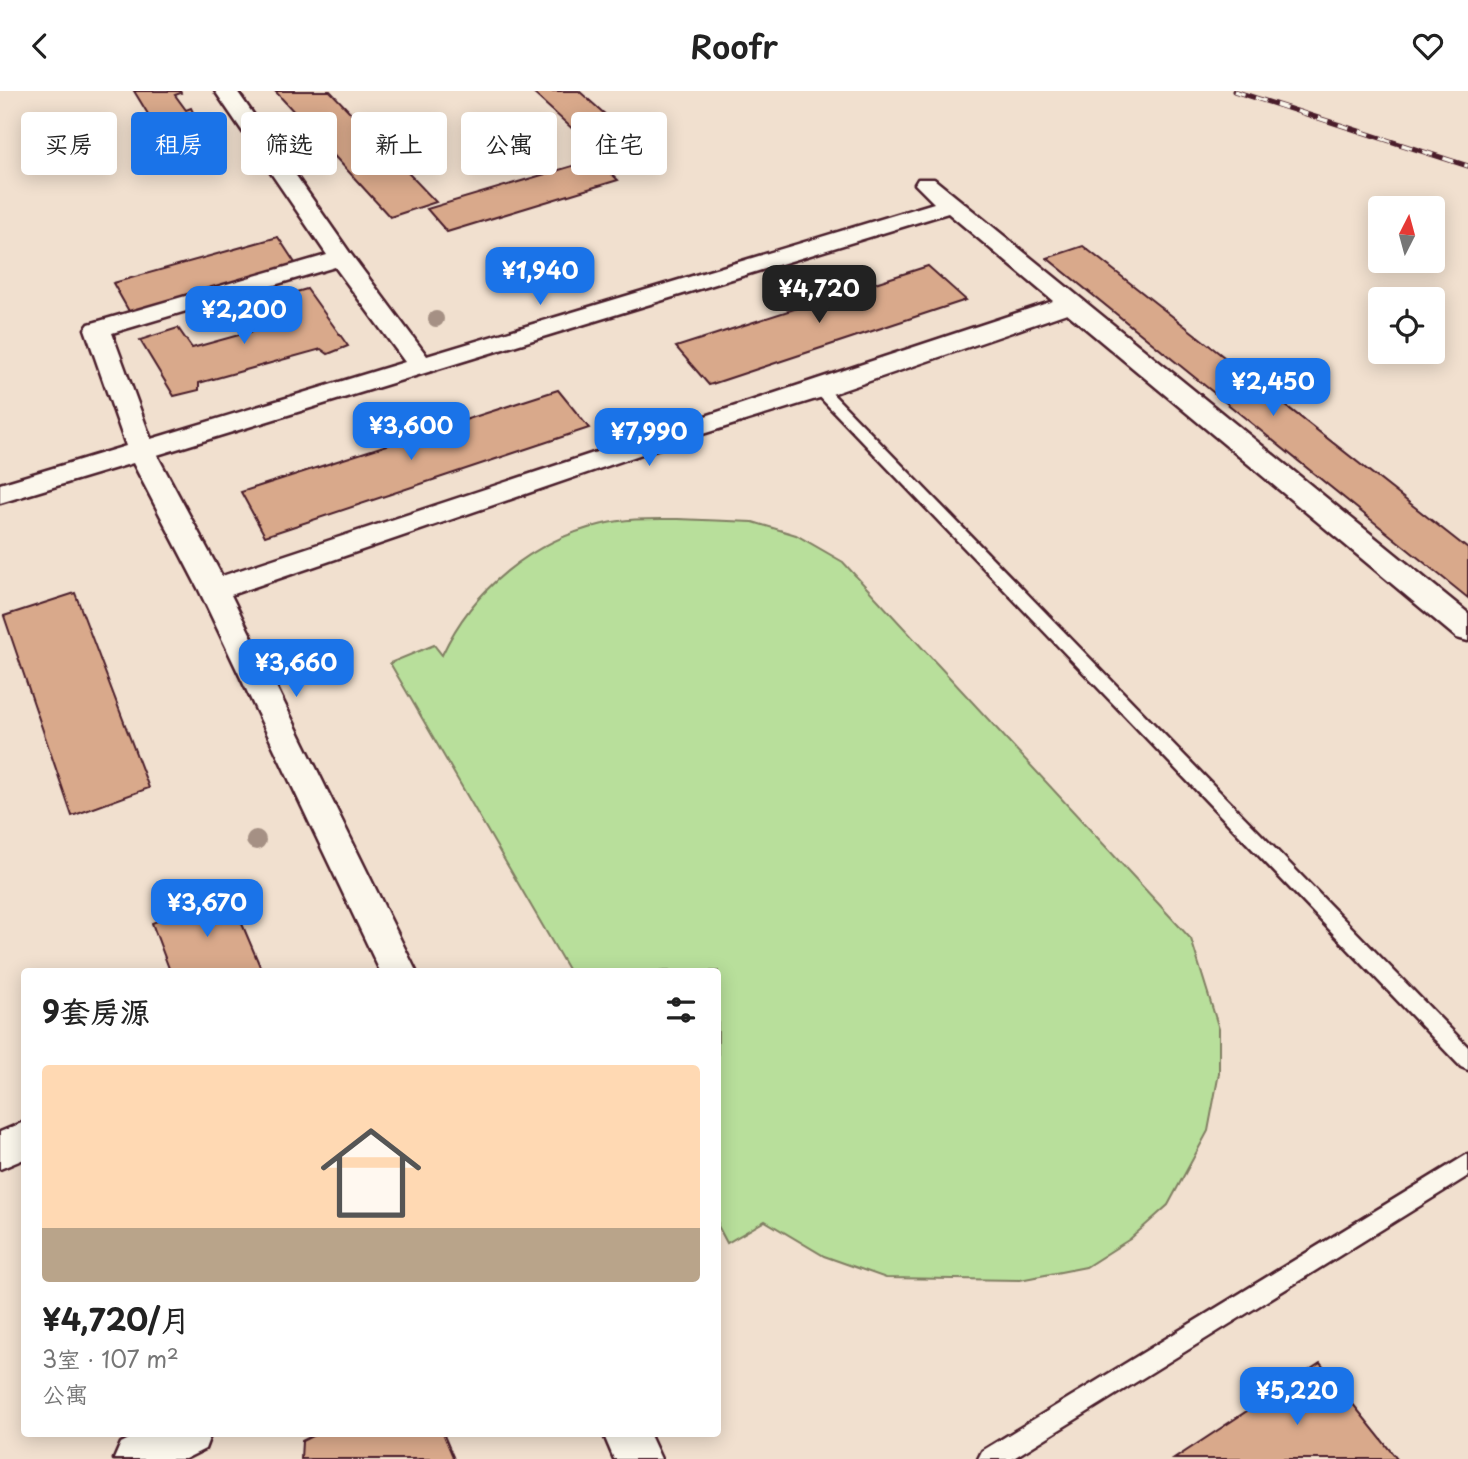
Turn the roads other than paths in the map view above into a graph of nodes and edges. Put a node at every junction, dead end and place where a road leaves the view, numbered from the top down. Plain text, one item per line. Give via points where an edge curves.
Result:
1 (226, 91) edge
2 (926, 184) dead end
3 (951, 205) junction
4 (341, 258) junction
5 (1070, 304) junction
6 (422, 367) junction
7 (820, 389) junction
8 (142, 453) junction
9 (0, 494) edge
10 (214, 590) junction
11 (1468, 630) edge
12 (397, 968) edge
13 (1468, 1061) edge
14 (21, 1141) edge
15 (0, 1151) edge
16 (1468, 1164) edge
17 (181, 1437) edge
18 (627, 1437) edge
19 (137, 1459) edge
20 (638, 1459) edge
21 (990, 1459) edge

1 - 4 street
2 - 3 street
3 - 5 street
3 - 6 street
4 - 6 street
4 - 8 street via 98,329
5 - 7 street
5 - 11 street
6 - 8 street
7 - 10 street via 670,435
7 - 13 lane
8 - 9 street
8 - 10 street
10 - 12 street
14 - 15 street
16 - 21 lane
17 - 19 street
18 - 20 street

